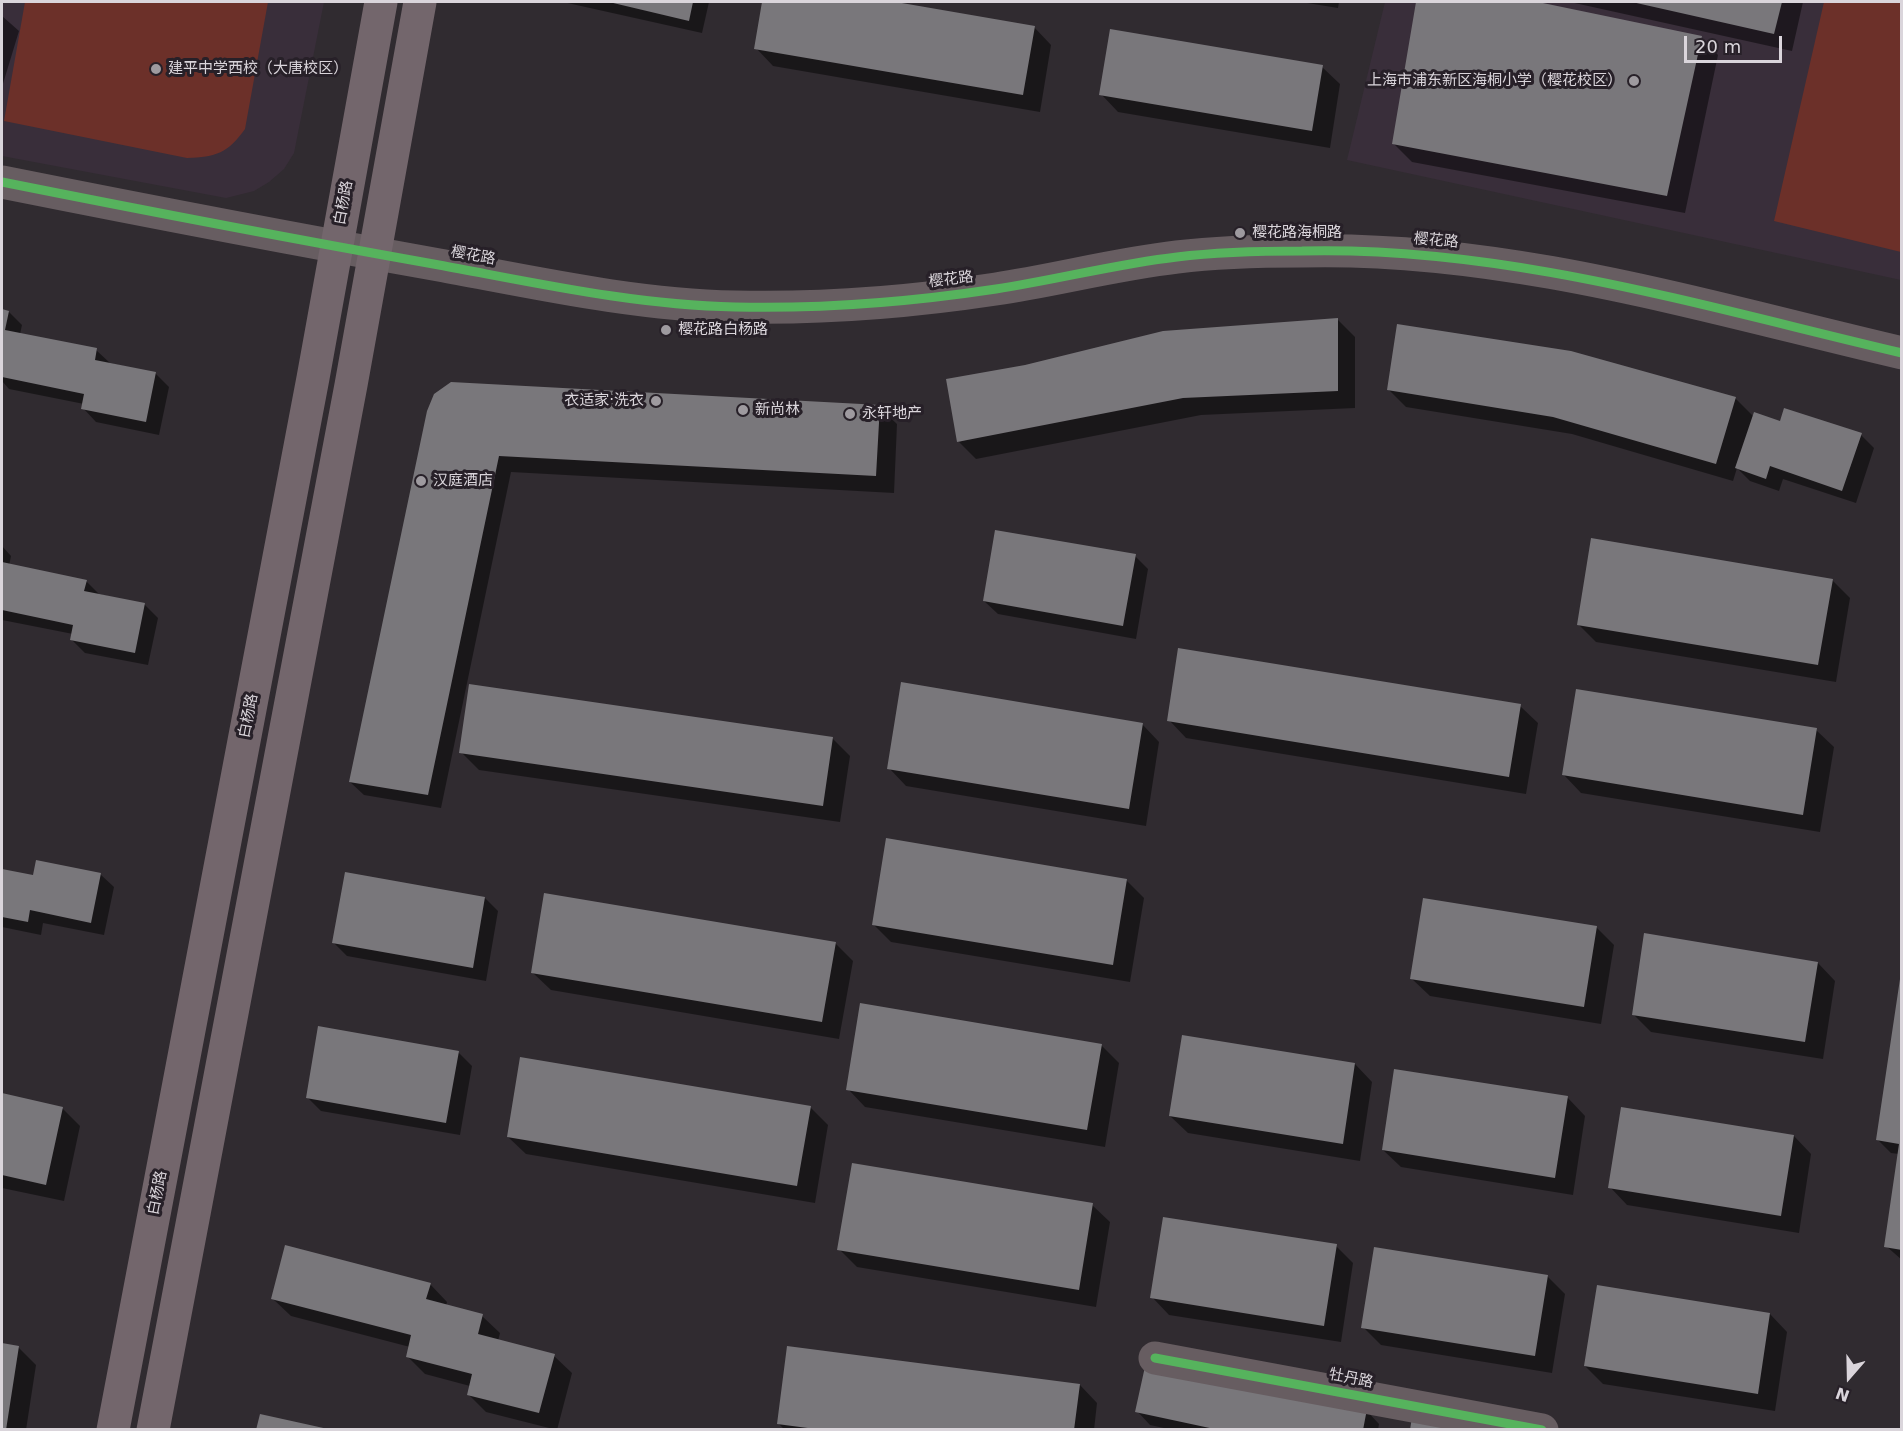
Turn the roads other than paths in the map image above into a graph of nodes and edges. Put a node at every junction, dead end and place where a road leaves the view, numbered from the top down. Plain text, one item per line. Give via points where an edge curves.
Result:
1 (381, 2) edge
2 (420, 2) edge
3 (2, 182) edge
4 (337, 247) junction
5 (375, 254) junction
6 (1902, 353) edge
7 (1155, 1358) dead end
8 (113, 1430) edge
9 (153, 1430) edge
10 (1542, 1430) edge

1 - 4 main road, 白杨路
2 - 5 main road
3 - 4 street, 樱花路
4 - 5 street, 樱花路
4 - 8 main road, 白杨路
5 - 6 street, 樱花路 via 616,297 671,304 784,308 896,302 997,289 1179,257 1306,250 1438,255 1570,276
5 - 9 main road
7 - 10 street, 牡丹路

